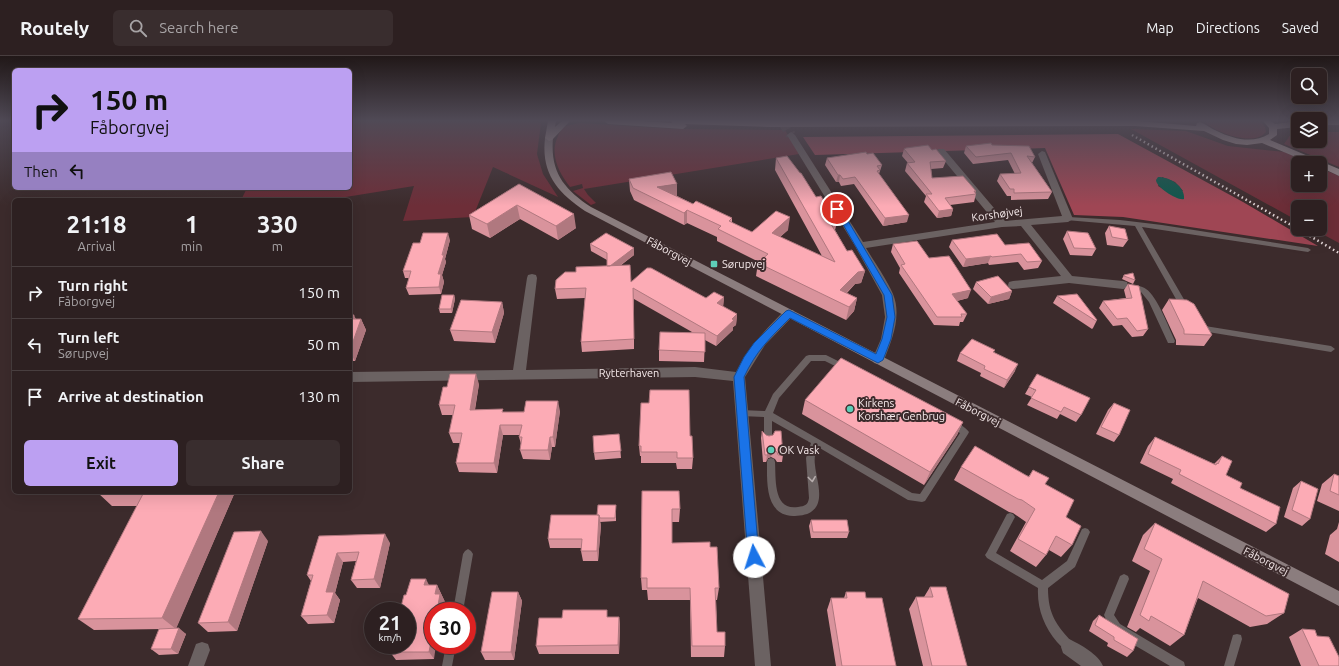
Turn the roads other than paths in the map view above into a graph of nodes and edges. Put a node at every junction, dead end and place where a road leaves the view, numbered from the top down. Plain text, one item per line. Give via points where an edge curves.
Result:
1 (548, 149) edge
2 (800, 149) edge
3 (1285, 149) edge
4 (941, 151) dead end
5 (1042, 154) dead end
6 (1302, 156) edge
7 (1327, 167) edge
8 (1339, 173) edge
9 (1068, 219) junction
10 (1023, 222) junction
11 (1002, 224) junction
12 (1138, 224) junction
13 (860, 246) junction
14 (1308, 250) dead end
15 (532, 278) dead end
16 (1069, 279) junction
17 (1012, 285) dead end
18 (1123, 285) joint
19 (789, 313) junction
20 (1172, 342) dead end
21 (1331, 349) dead end
22 (878, 360) junction
23 (854, 373) edge
24 (519, 374) junction
25 (352, 377) edge
26 (739, 377) junction
27 (741, 413) junction
28 (768, 414) junction
29 (944, 421) edge
30 (768, 438) edge
31 (816, 441) junction
32 (771, 462) dead end
33 (1010, 516) dead end
34 (1085, 532) dead end
35 (468, 554) dead end
36 (1124, 579) dead end
37 (1043, 586) junction
38 (1339, 600) edge
39 (460, 602) edge
40 (1237, 640) dead end
41 (1069, 647) joint
42 (202, 650) dead end
43 (449, 654) edge
44 (196, 666) edge
45 (447, 666) edge
46 (763, 666) edge
47 (1095, 666) edge
48 (1180, 666) edge
49 (1228, 666) edge

1 - 19 street, Fåborgvej via 552,172 559,184 576,201
2 - 13 street
3 - 6 main road
4 - 11 street
5 - 9 street
7 - 8 main road
9 - 10 street, Korshøjvej
9 - 12 lane
10 - 11 street, Korshøjvej
10 - 16 street
11 - 13 street, Korshøjvej
12 - 14 lane
12 - 21 lane via 1184,307 1202,328
13 - 22 street via 888,295 891,317
15 - 24 street
16 - 17 street
16 - 18 street
18 - 20 lane via 1143,290 1152,301
19 - 22 street, Fåborgvej
19 - 26 street via 757,345
22 - 38 street, Fåborgvej
23 - 28 lane via 826,358 809,358 776,396
24 - 25 street, Rytterhaven
24 - 26 street, Rytterhaven via 695,372
26 - 27 street
27 - 28 lane
27 - 46 street
28 - 30 lane
28 - 31 lane
29 - 31 lane via 965,432 922,498 911,497
31 -> 32 lane via 810,458 815,501 811,508 805,511 786,511 775,501
33 - 37 lane via 990,555
34 - 37 lane via 1071,564
35 - 39 lane
36 - 48 lane via 1109,615 1116,628
37 - 41 lane via 1042,598 1050,625
40 - 49 lane
41 - 47 street
42 - 44 street
43 - 45 lane

